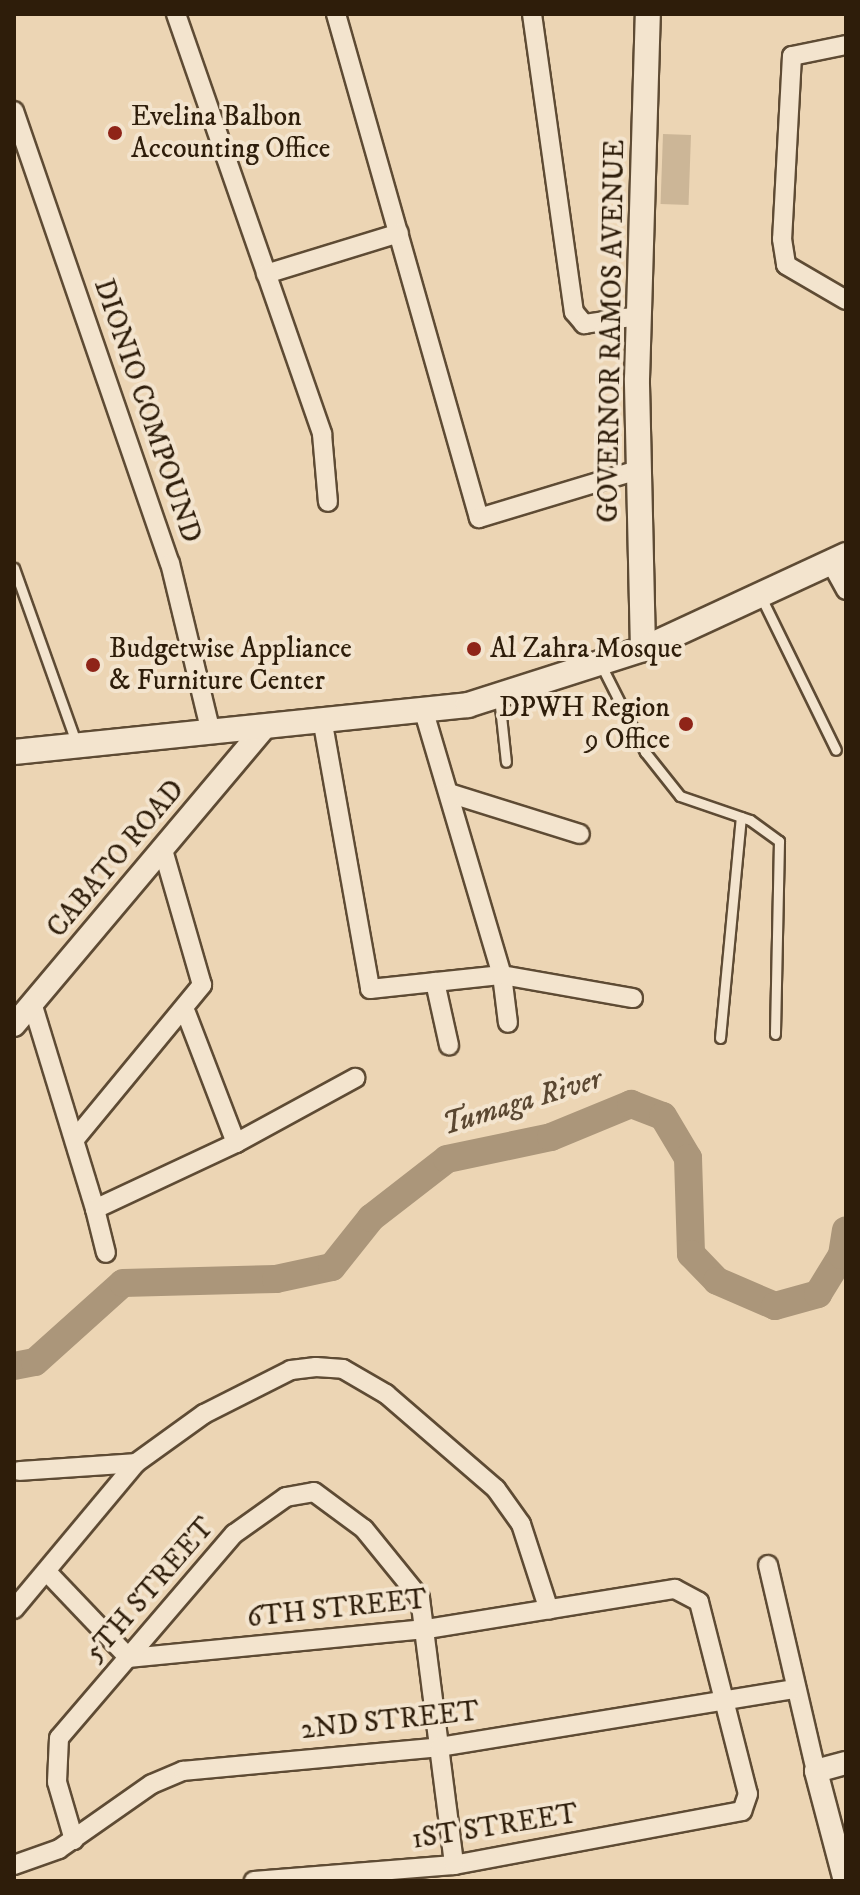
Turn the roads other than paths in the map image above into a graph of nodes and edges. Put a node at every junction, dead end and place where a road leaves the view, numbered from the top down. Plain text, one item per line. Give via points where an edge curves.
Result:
1 (176, 14) edge
2 (336, 14) edge
3 (532, 14) edge
4 (648, 14) edge
5 (846, 45) edge
6 (14, 111) edge
7 (399, 233) junction
8 (266, 274) junction
9 (846, 300) edge
10 (638, 316) junction
11 (638, 470) junction
12 (328, 502) dead end
13 (838, 558) edge
14 (14, 568) edge
15 (846, 590) edge
16 (759, 594) junction
17 (643, 649) junction
18 (600, 663) junction
19 (499, 697) junction
20 (424, 712) junction
21 (323, 724) junction
22 (262, 731) junction
23 (211, 733) junction
24 (77, 746) junction
25 (836, 750) dead end
26 (14, 752) edge
27 (506, 762) dead end
28 (449, 793) junction
29 (741, 817) junction
30 (580, 834) dead end
31 (163, 850) junction
32 (502, 975) junction
33 (435, 982) junction
34 (633, 998) dead end
35 (33, 1006) junction
36 (186, 1013) junction
37 (508, 1023) dead end
38 (14, 1025) edge
39 (775, 1034) dead end
40 (720, 1038) dead end
41 (449, 1045) dead end
42 (355, 1078) dead end
43 (75, 1139) junction
44 (236, 1143) junction
45 (95, 1209) junction
46 (106, 1253) dead end
47 (136, 1463) junction
48 (19, 1471) dead end
49 (768, 1565) dead end
50 (48, 1573) junction
51 (14, 1609) edge
52 (549, 1610) junction
53 (427, 1629) junction
54 (129, 1658) junction
55 (795, 1689) junction
56 (721, 1702) junction
57 (440, 1747) junction
58 (846, 1763) edge
59 (816, 1771) junction
60 (74, 1840) junction
61 (14, 1865) edge
62 (454, 1865) junction
63 (254, 1881) edge
64 (845, 1881) edge

1 - 8 street
2 - 7 street
3 - 10 street via 574,312 584,324
4 - 10 main road, GOVERNOR RAMOS AVENUE
5 - 9 street via 792,56 782,239 786,265
6 - 23 street, DIONIO COMPOUND via 170,563
7 - 8 street
7 - 11 street via 479,518
8 - 12 street via 322,434
10 - 11 main road, GOVERNOR RAMOS AVENUE
11 - 17 main road, GOVERNOR RAMOS AVENUE
13 - 15 street
13 - 16 main road
14 - 24 lane
16 - 17 main road
16 - 25 lane
17 - 18 main road
18 - 19 main road
18 - 29 lane via 645,752 680,796
19 - 20 main road
19 - 27 lane
20 - 21 main road
20 - 28 street
21 - 22 main road
21 - 33 street via 370,989
22 - 23 main road
22 - 31 street, CABATO ROAD
23 - 24 main road
24 - 26 main road
28 - 30 street
28 - 32 street
29 - 39 lane via 782,847
29 - 40 lane
31 - 35 street, CABATO ROAD
31 - 36 street via 202,973
32 - 33 street
32 - 34 street
32 - 37 street
33 - 41 street
35 - 38 street, CABATO ROAD
35 - 43 street
36 - 43 street
36 - 44 street
42 - 44 street
43 - 45 street
44 - 45 street
45 - 46 street
47 - 48 street
47 - 50 street
47 - 52 street via 204,1414 291,1370 343,1369 386,1394 496,1489 521,1524
49 - 55 street
50 - 51 street
50 - 54 street
52 - 53 street, 6TH STREET
52 - 56 street, 6TH STREET via 688,1592 704,1614
53 - 54 street, 6TH STREET
53 - 54 street, 5TH STREET via 420,1598 401,1568 331,1502 299,1492 234,1534
53 - 57 street
54 - 60 street, 5TH STREET via 59,1738 57,1782
55 - 56 street, 2ND STREET
55 - 59 street
56 - 57 street, 2ND STREET
56 - 62 street, 1ST STREET via 748,1794 742,1811
57 - 60 street, 2ND STREET via 183,1771 152,1784
57 - 62 street
58 - 59 street
59 - 64 street
60 - 61 street, 2ND STREET
62 - 63 street, 1ST STREET

